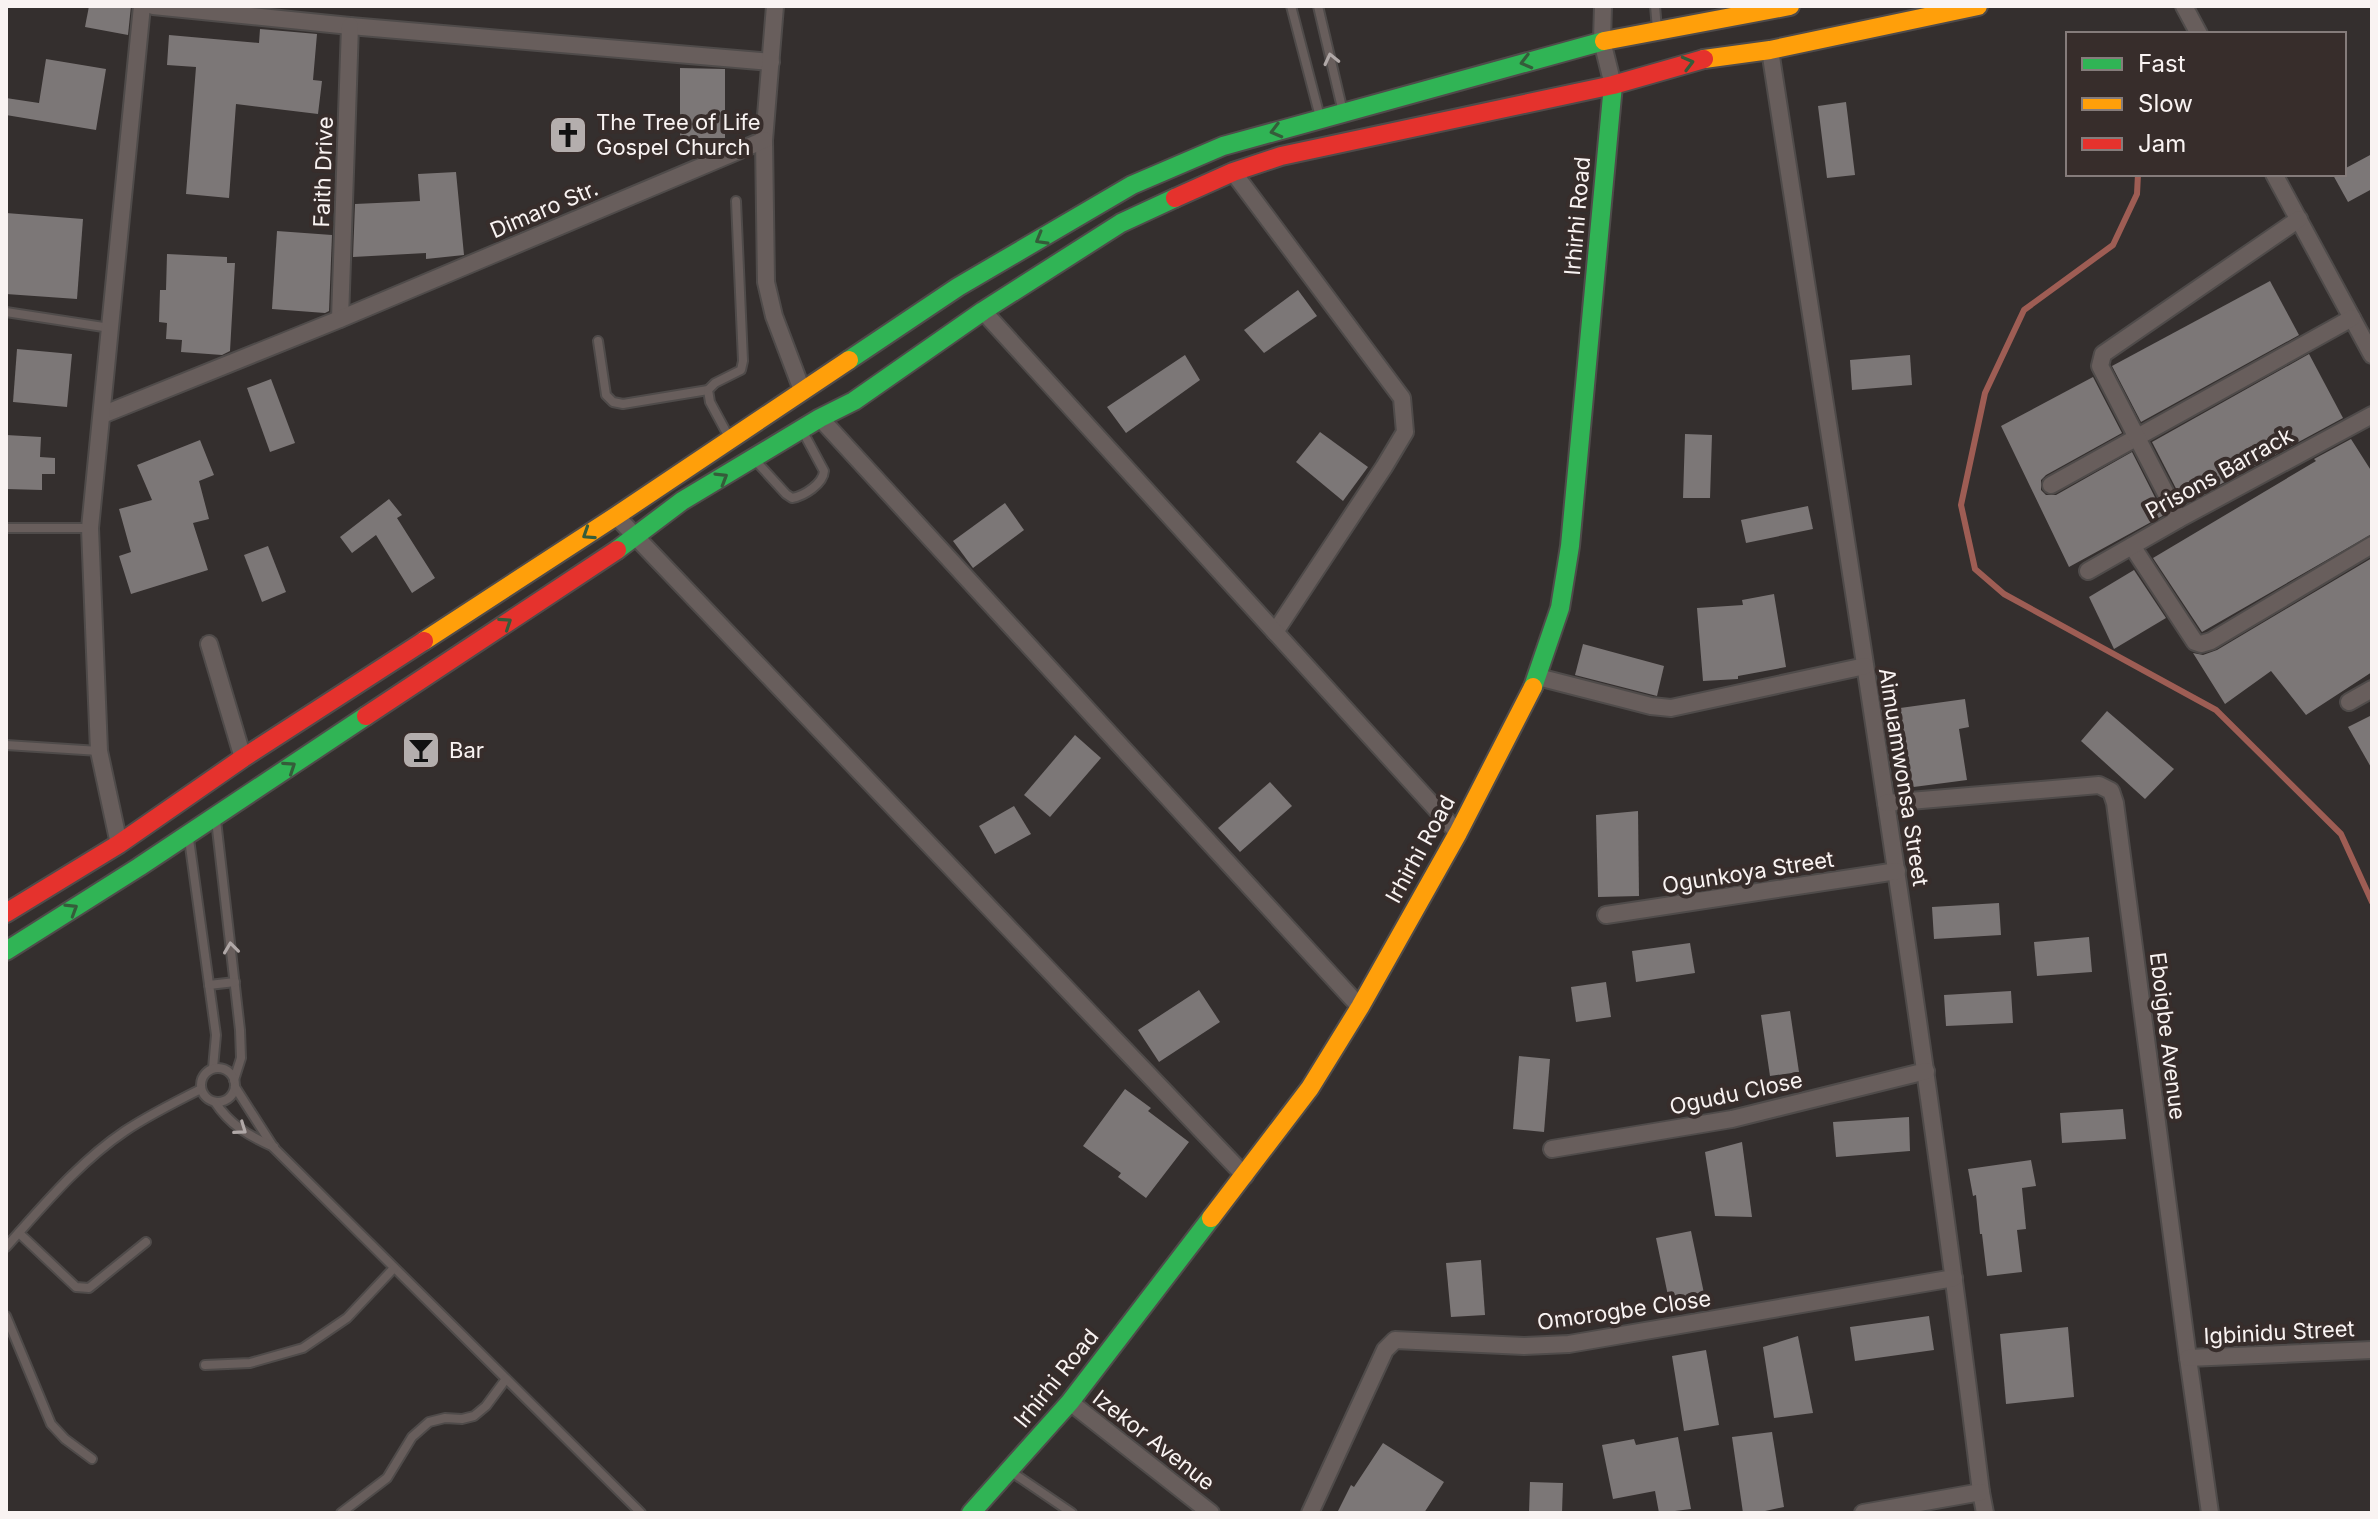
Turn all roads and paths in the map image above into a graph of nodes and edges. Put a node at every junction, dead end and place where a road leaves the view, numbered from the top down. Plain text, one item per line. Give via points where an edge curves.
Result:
1 (142, 6) edge
2 (153, 6) edge
3 (775, 6) edge
4 (1291, 6) edge
5 (1318, 6) edge
6 (1603, 6) edge
7 (1655, 6) edge
8 (1978, 6) edge
9 (2184, 6) edge
10 (1778, 7) edge
11 (1718, 13) edge
12 (350, 26) junction
13 (1657, 30) junction
14 (2198, 32) edge
15 (1602, 41) junction
16 (1770, 50) junction
17 (771, 62) junction
18 (1613, 85) junction
19 (1343, 113) junction
20 (1321, 119) junction
21 (764, 140) junction
22 (1233, 172) junction
23 (2275, 176) edge
24 (736, 201) dead end
25 (2299, 219) junction
26 (983, 311) junction
27 (6, 312) edge
28 (2352, 318) junction
29 (340, 319) junction
30 (111, 328) junction
31 (598, 341) dead end
32 (2372, 355) edge
33 (708, 390) junction
34 (802, 390) junction
35 (102, 415) junction
36 (2372, 415) edge
37 (820, 418) junction
38 (802, 430) junction
39 (2136, 438) junction
40 (730, 439) junction
41 (753, 459) junction
42 (2051, 485) dead end
43 (616, 516) junction
44 (2179, 519) junction
45 (6, 528) edge
46 (90, 528) junction
47 (638, 536) junction
48 (2372, 545) edge
49 (2132, 546) junction
50 (2088, 571) dead end
51 (1275, 632) junction
52 (209, 644) dead end
53 (1865, 666) junction
54 (1538, 677) junction
55 (2372, 689) edge
56 (2349, 702) dead end
57 (6, 745) edge
58 (99, 751) junction
59 (243, 758) junction
60 (1886, 803) junction
61 (216, 816) junction
62 (1458, 833) junction
63 (189, 834) junction
64 (119, 844) junction
65 (1897, 871) junction
66 (6, 913) edge
67 (1606, 915) dead end
68 (6, 951) edge
69 (235, 982) junction
70 (209, 985) junction
71 (1360, 1007) junction
72 (213, 1068) junction
73 (1926, 1071) junction
74 (235, 1084) junction
75 (201, 1089) junction
76 (215, 1102) junction
77 (274, 1148) junction
78 (1552, 1149) dead end
79 (1245, 1176) junction
80 (19, 1233) junction
81 (146, 1242) dead end
82 (6, 1247) edge
83 (394, 1268) junction
84 (1954, 1278) junction
85 (6, 1316) edge
86 (2372, 1350) edge
87 (2188, 1358) junction
88 (205, 1365) dead end
89 (506, 1379) junction
90 (1070, 1402) junction
91 (92, 1459) dead end
92 (1010, 1470) junction
93 (1981, 1492) junction
94 (341, 1513) edge
95 (641, 1513) edge
96 (971, 1513) edge
97 (1072, 1513) edge
98 (1211, 1513) edge
99 (1310, 1513) edge
100 (1863, 1513) edge
101 (1985, 1513) edge
102 (2210, 1513) edge

1 - 30 street
2 - 12 street
3 - 17 street
4 - 20 lane
19 -> 5 lane
6 - 15 street
7 - 13 lane
8 - 16 main road
9 - 14 street
10 - 11 main road
11 - 13 main road
12 - 17 street
12 - 29 street, Faith Drive
13 - 15 main road
15 - 18 street
15 -> 19 main road
18 -> 16 main road via 1694,60
16 - 53 street, Aimuamwonsa Street
17 - 21 street
18 - 22 main road via 1281,156
18 - 54 main road, Irhirhi Road via 1570,546 1560,608
19 - 20 main road
20 -> 34 main road via 1223,146 1132,185 958,287
21 - 29 street, Dimaro Str.
21 - 34 street via 766,282
22 - 26 main road via 1121,223
22 - 51 street via 1402,398 1405,432
23 - 25 street
24 - 33 lane via 743,361 741,370
25 - 28 street
25 - 39 street via 2103,354 2100,366
26 - 37 main road via 854,401
26 - 51 street
27 - 30 lane
28 - 32 street
28 - 39 street
29 - 35 street, Dimaro Str.
30 - 35 street
31 - 33 lane via 606,395 613,402
33 - 40 lane
34 - 40 main road
35 - 46 street
36 - 44 street, Prisons Barrack
37 - 38 main road
37 - 71 street
38 - 41 main road
38 - 41 lane via 824,477 799,497 786,494
39 - 42 street
39 - 44 street
40 - 43 main road
47 -> 41 main road via 682,501
43 - 47 street
43 -> 59 main road
44 - 49 street, Prisons Barrack
45 - 46 lane
46 - 58 street
61 -> 47 main road
47 - 79 street
48 - 49 street via 2201,644
49 - 50 street, Prisons Barrack
51 - 62 street
52 - 59 street
53 - 54 street via 1671,708
53 - 60 street, Aimuamwonsa Street
54 - 62 main road, Irhirhi Road
55 - 56 street
57 - 58 lane
58 - 64 street
59 - 64 main road
60 - 65 street, Aimuamwonsa Street
60 - 87 street, Eboigbe Avenue via 2099,785 2111,791
61 - 63 main road
69 -> 61 lane
62 - 71 main road, Irhirhi Road
68 -> 63 main road
63 - 70 lane
64 - 66 main road
65 - 67 street, Ogunkoya Street
65 - 73 street, Aimuamwonsa Street
69 - 70 lane
69 - 74 lane via 242,1049
70 - 72 lane via 216,1035
71 - 79 main road, Irhirhi Road via 1310,1088
72 - 74 lane via 226,1070
72 - 75 lane via 203,1076
73 - 78 street, Ogudu Close via 1732,1119
73 - 84 street, Aimuamwonsa Street
74 - 76 lane via 228,1098
74 - 77 lane
75 - 76 lane
75 - 80 lane via 123,1132 90,1158
76 -> 77 lane via 240,1130
77 - 83 lane
79 - 90 main road, Irhirhi Road
80 - 81 lane via 76,1287 89,1288
80 - 82 lane
83 - 88 lane via 347,1318 303,1348 250,1363
83 - 89 lane
84 - 93 street, Aimuamwonsa Street
84 - 99 street, Omorogbe Close via 1569,1344 1395,1340 1385,1350
85 - 91 lane via 51,1424
86 - 87 street, Igbinidu Street
87 - 102 street, Eboigbe Avenue
89 - 94 lane via 474,1416 429,1422 412,1437 387,1478
89 - 95 lane
90 - 92 main road, Irhirhi Road
90 - 98 street, Izekor Avenue
92 - 96 main road, Irhirhi Road
92 - 97 lane
93 - 100 street
93 - 101 street, Aimuamwonsa Street

